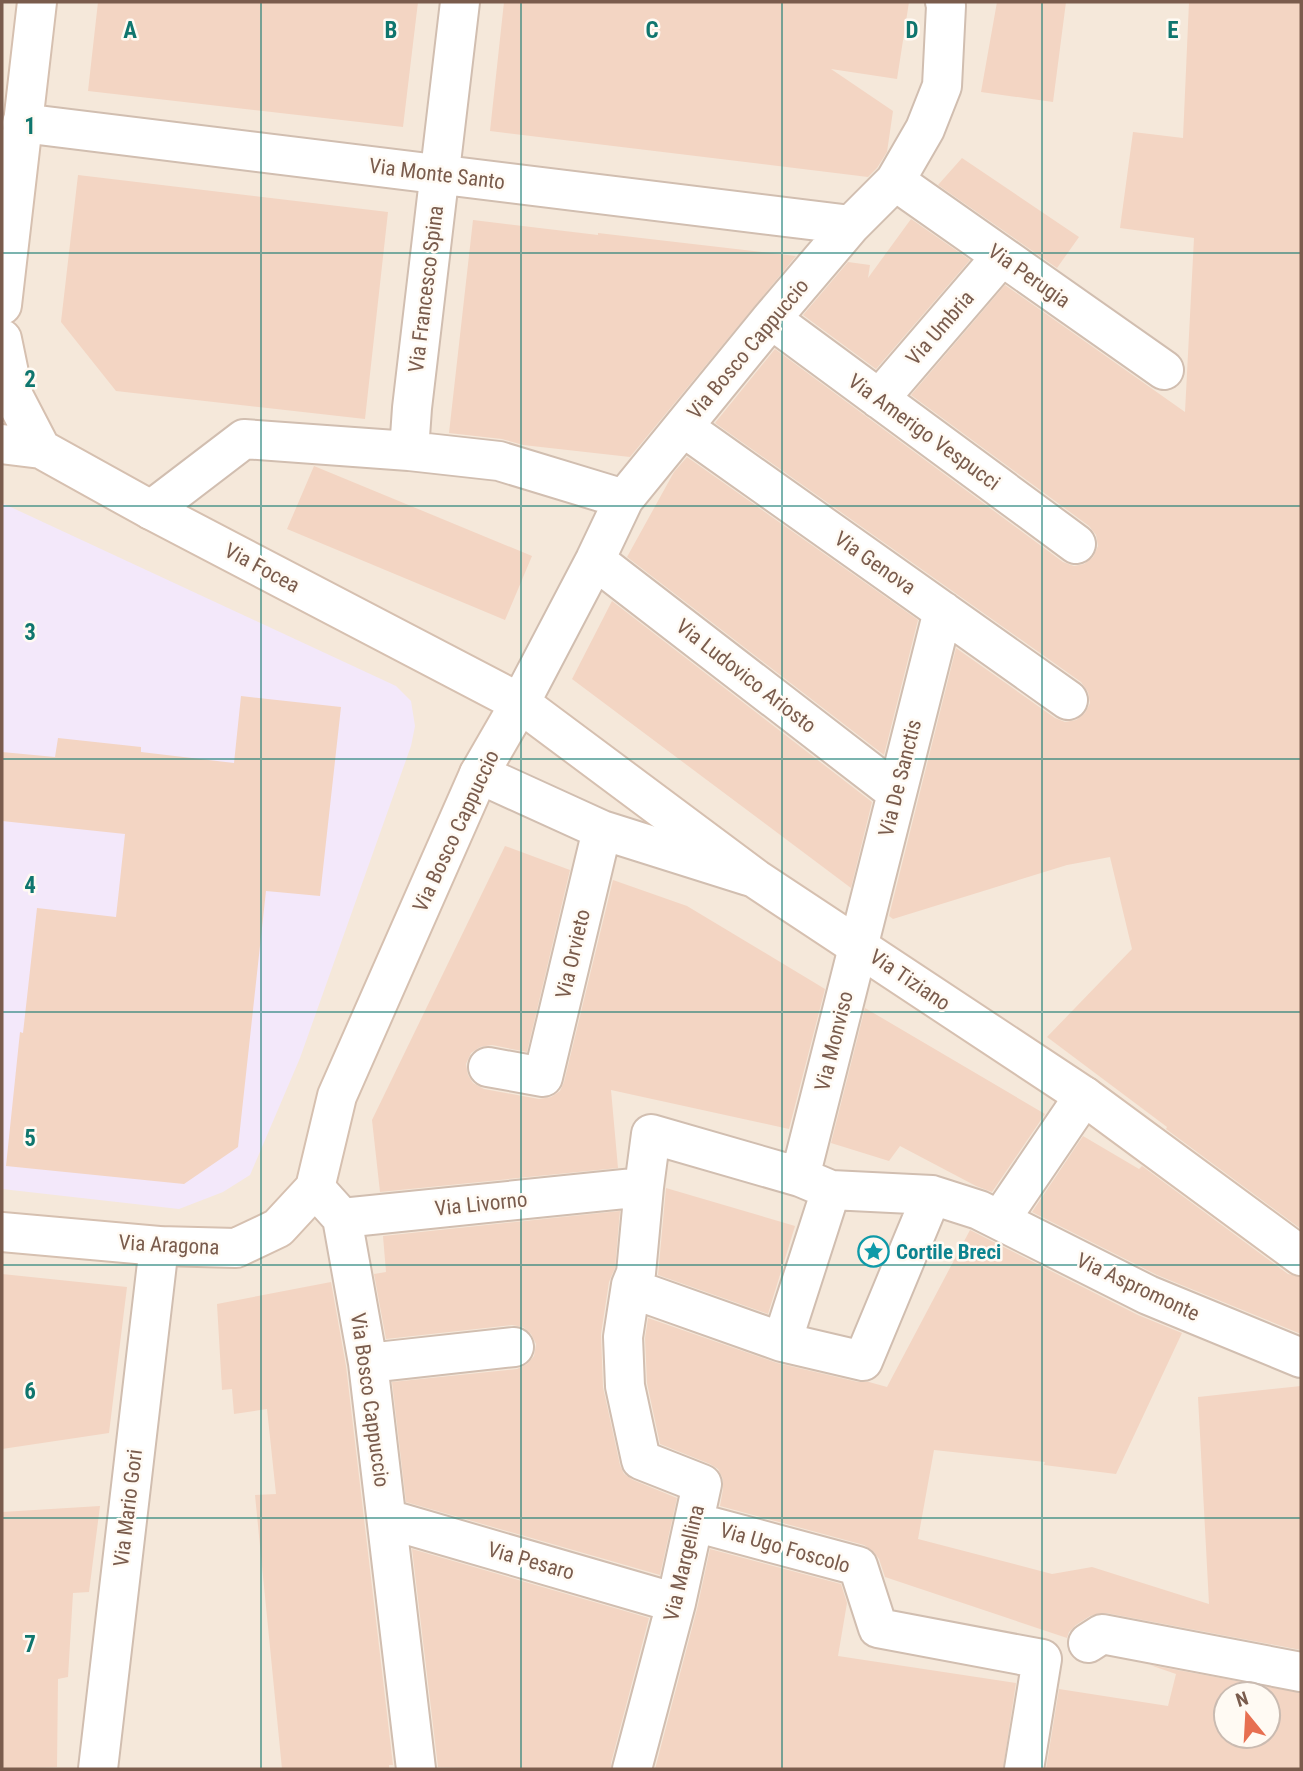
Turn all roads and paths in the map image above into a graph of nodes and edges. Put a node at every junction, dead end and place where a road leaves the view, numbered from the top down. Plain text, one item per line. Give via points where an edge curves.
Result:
1 (37, 2) edge
2 (460, 2) edge
3 (945, 2) edge
4 (22, 123) junction
5 (439, 175) junction
6 (895, 181) junction
7 (851, 225) junction
8 (1002, 257) junction
9 (2, 305) edge
10 (771, 319) junction
11 (2, 339) edge
12 (1164, 370) dead end
13 (879, 399) junction
14 (683, 427) junction
15 (2, 444) edge
16 (41, 449) junction
17 (409, 451) junction
18 (624, 499) junction
19 (151, 510) junction
20 (1076, 544) dead end
21 (595, 560) junction
22 (943, 611) junction
23 (1068, 699) dead end
24 (520, 703) junction
25 (479, 774) junction
26 (897, 793) junction
27 (602, 830) junction
28 (756, 879) junction
29 (858, 945) junction
30 (488, 1067) dead end
31 (1084, 1096) junction
32 (815, 1183) junction
33 (315, 1188) junction
34 (632, 1188) junction
35 (932, 1195) junction
36 (993, 1209) junction
37 (342, 1217) junction
38 (2, 1232) edge
39 (159, 1247) junction
40 (1301, 1256) edge
41 (633, 1279) junction
42 (782, 1342) junction
43 (514, 1347) dead end
44 (1301, 1358) edge
45 (368, 1363) junction
46 (387, 1519) junction
47 (694, 1522) junction
48 (676, 1603) junction
49 (1088, 1643) dead end
50 (1301, 1672) edge
51 (98, 1769) edge
52 (416, 1769) edge
53 (632, 1769) edge
54 (1024, 1769) edge

1 - 4 street
2 - 5 street, Via Francesco Spina
3 - 6 street, Via Bosco Cappuccio via 942,86 925,129
4 - 5 street, Via Monte Santo
4 - 9 street
5 - 7 street, Via Monte Santo
5 - 17 street, Via Francesco Spina
6 - 7 street, Via Bosco Cappuccio
6 - 8 street, Via Perugia
7 - 10 street, Via Bosco Cappuccio
8 - 12 street, Via Perugia
8 - 13 street, Via Umbria
10 - 13 street, Via Amerigo Vespucci
10 - 14 street, Via Bosco Cappuccio
11 - 16 street via 14,397
13 - 20 street, Via Amerigo Vespucci
14 - 18 street, Via Bosco Cappuccio
14 - 22 street, Via Genova
15 - 16 street, Via Focea
16 - 19 street, Via Focea
17 - 18 street via 499,461
17 - 19 street via 244,439
18 - 21 street, Via Bosco Cappuccio
19 - 24 street, Via Focea
21 - 24 street, Via Bosco Cappuccio
21 - 26 street, Via Ludovico Ariosto
22 - 23 street, Via Genova
22 - 26 street, Via De Sanctis
24 - 25 street, Via Bosco Cappuccio
24 - 28 street, Via Tiziano
25 - 27 street
25 - 33 street, Via Bosco Cappuccio via 337,1097
26 - 29 street, Via De Sanctis
27 - 28 street
27 - 30 street, Via Orvieto via 543,1077
28 - 29 street, Via Tiziano
29 - 31 street, Via Tiziano
29 - 32 street, Via Monviso via 810,1136
31 - 36 street
31 - 40 street, Via Tiziano
32 - 34 street, Via Aspromonte via 651,1134
32 - 35 street, Via Aspromonte
32 - 42 street, Via Monviso
33 - 37 street
33 - 39 street, Via Aragona via 278,1228 236,1248
34 - 37 street, Via Livorno
34 - 41 street
35 - 36 street, Via Aspromonte
35 - 42 street via 863,1361
36 - 44 street, Via Aspromonte via 1148,1294
37 - 45 street, Via Bosco Cappuccio
38 - 39 street, Via Aragona
39 - 51 street, Via Mario Gori
41 - 42 street via 644,1293
41 - 47 street, Via Margellina via 622,1337 625,1386 641,1460 702,1484
43 - 45 street
45 - 46 street, Via Bosco Cappuccio
46 - 48 street, Via Pesaro
46 - 52 street, Via Bosco Cappuccio
47 - 48 street, Via Margellina
47 - 54 street, Via Ugo Foscolo via 858,1566 878,1628 1042,1658
48 - 53 street, Via Margellina
49 - 50 street via 1102,1634

